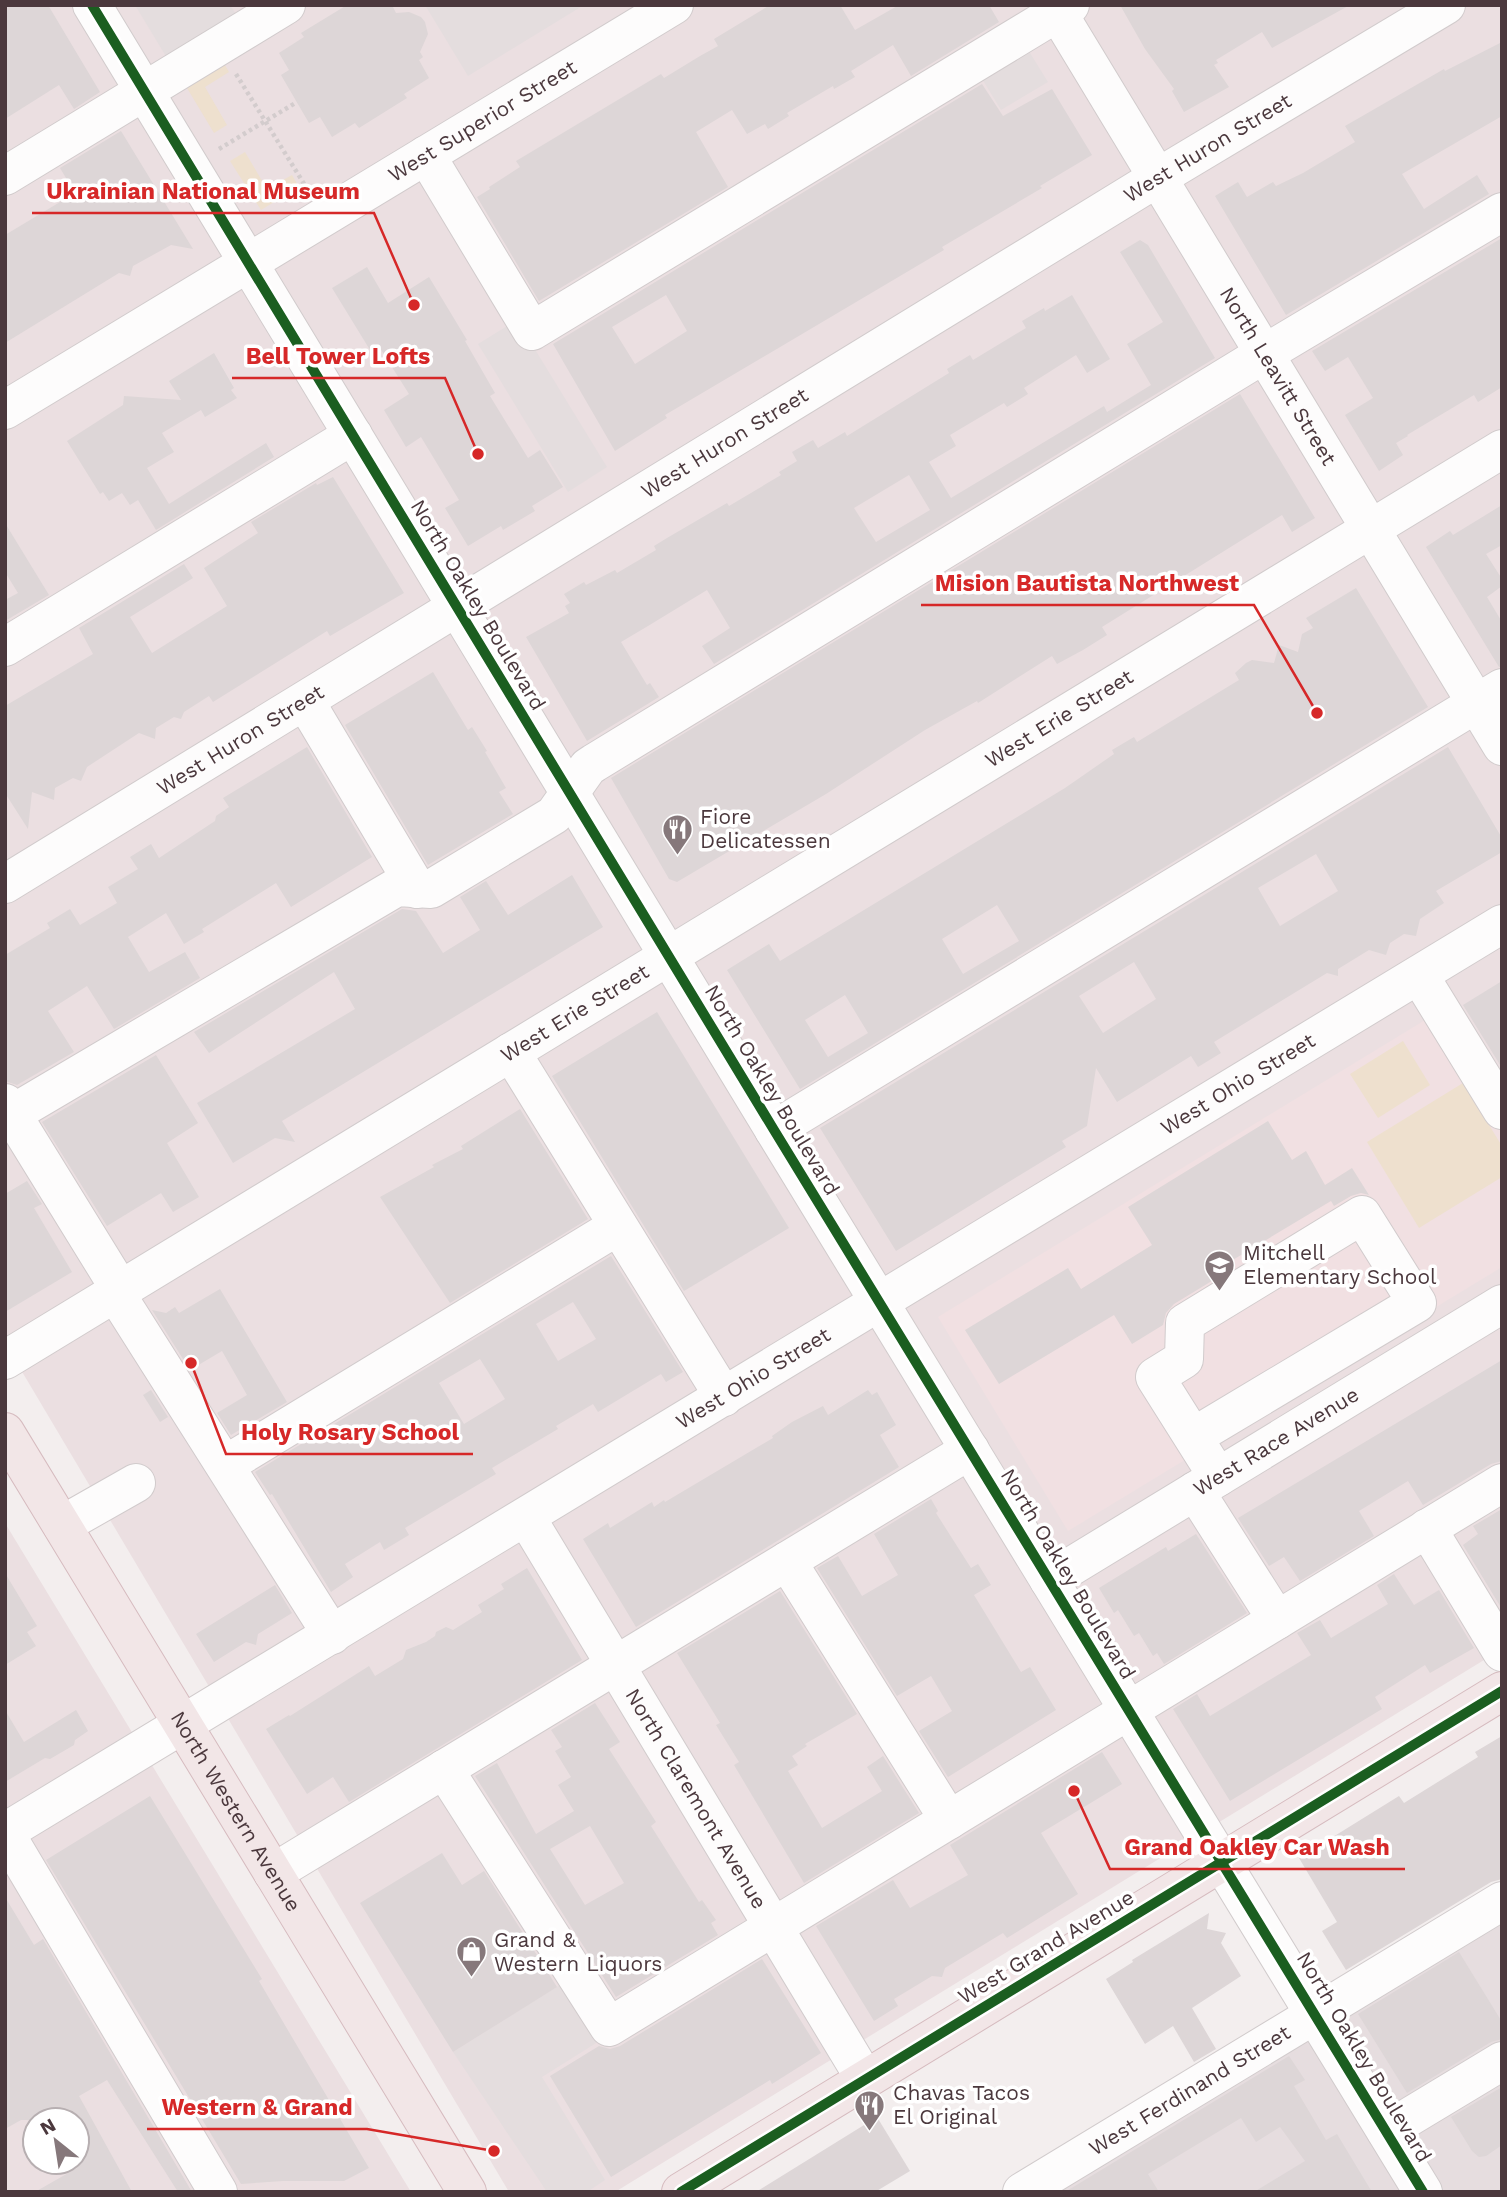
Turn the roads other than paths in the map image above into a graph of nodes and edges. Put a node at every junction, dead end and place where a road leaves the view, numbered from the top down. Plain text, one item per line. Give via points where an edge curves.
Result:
1 (92, 5) edge
2 (286, 5) edge
3 (1446, 5) edge
4 (1060, 8) edge
5 (658, 9) edge
6 (145, 91) junction
7 (426, 155) junction
8 (5, 176) edge
9 (1157, 178) junction
10 (1502, 212) edge
11 (248, 262) junction
12 (1264, 354) junction
13 (5, 410) edge
14 (353, 435) junction
15 (1502, 449) edge
16 (1370, 529) junction
17 (457, 608) junction
18 (5, 647) edge
19 (1489, 696) edge
20 (304, 701) junction
21 (1502, 746) edge
22 (569, 792) junction
23 (5, 884) edge
24 (417, 888) junction
25 (1502, 924) edge
26 (668, 956) junction
27 (1419, 975) junction
28 (511, 1052) junction
29 (9, 1108) edge
30 (1502, 1110) edge
31 (774, 1130) junction
32 (618, 1226) junction
33 (119, 1293) junction
34 (879, 1302) junction
35 (1502, 1304) edge
36 (5, 1360) edge
37 (724, 1396) junction
38 (5, 1432) edge
39 (1193, 1437) junction
40 (970, 1450) junction
41 (225, 1465) junction
42 (136, 1483) dead end
43 (1502, 1483) edge
44 (1206, 1484) junction
45 (526, 1517) junction
46 (62, 1525) junction
47 (1427, 1528) junction
48 (787, 1561) junction
49 (1049, 1580) junction
50 (1277, 1620) junction
51 (332, 1635) junction
52 (1502, 1652) edge
53 (615, 1665) junction
54 (1502, 1691) edge
55 (1129, 1710) junction
56 (184, 1725) junction
57 (444, 1769) junction
58 (948, 1820) junction
59 (5, 1833) edge
60 (1222, 1862) junction
61 (273, 1873) junction
62 (1502, 1901) edge
63 (774, 1927) junction
64 (1315, 2014) junction
65 (1502, 2061) edge
66 (866, 2079) junction
67 (1386, 2132) junction
68 (697, 2188) edge
69 (467, 2191) edge
70 (218, 2192) edge
71 (452, 2192) edge
72 (1022, 2192) edge
73 (1423, 2192) edge

1 - 6 street, North Oakley Boulevard
2 - 6 street
3 - 9 street, West Huron Street
4 - 7 street via 532,331
4 - 9 street, North Leavitt Street
5 - 7 street, West Superior Street
6 - 8 street
6 - 11 street, North Oakley Boulevard
7 - 11 street, West Superior Street
9 - 12 street, North Leavitt Street
9 - 17 street, West Huron Street
10 - 12 street
11 - 13 street, West Superior Street
11 - 14 street, North Oakley Boulevard
12 - 16 street, North Leavitt Street
12 - 22 street via 587,767
14 - 17 street, North Oakley Boulevard
14 - 18 street
15 - 16 street, West Erie Street
16 - 19 street, North Leavitt Street
16 - 26 street, West Erie Street
17 - 20 street, West Huron Street
17 - 22 street, North Oakley Boulevard
19 - 21 street, North Leavitt Street
19 - 31 street
20 - 23 street, West Huron Street
20 - 24 street
22 - 24 street via 554,815 431,889
22 - 26 street, North Oakley Boulevard
24 - 29 street via 397,887
25 - 27 street, West Ohio Street
26 - 28 street, West Erie Street
26 - 31 street, North Oakley Boulevard
27 - 30 street
27 - 34 street, West Ohio Street
28 - 32 street
28 - 33 street, West Erie Street
29 - 33 street
31 - 34 street, North Oakley Boulevard
32 - 37 street
32 - 41 street
33 - 36 street, West Erie Street
33 - 41 street
34 - 37 street, West Ohio Street
34 - 40 street, North Oakley Boulevard
35 - 44 street, West Race Avenue
37 - 45 street, West Ohio Street
38 - 46 main road, North Western Avenue
39 - 39 street via 1156,1377 1184,1359 1185,1323 1363,1215 1416,1303
39 - 44 street
40 - 48 street
40 - 49 street, North Oakley Boulevard
41 - 51 street
42 - 46 street
43 - 47 street
44 - 49 street, West Race Avenue
44 - 50 street
45 - 51 street, West Ohio Street
45 - 53 street, North Claremont Avenue
46 - 56 main road, North Western Avenue
47 - 50 street
47 - 52 street
48 - 53 street
48 - 58 street
49 - 55 street, North Oakley Boulevard
50 - 55 street
51 - 56 street, West Ohio Street
53 - 57 street
53 - 63 street, North Claremont Avenue
54 - 60 main road, West Grand Avenue
55 - 58 street
55 - 60 street, North Oakley Boulevard
56 - 59 street, West Ohio Street
56 - 61 main road, North Western Avenue
57 - 61 street
57 - 63 street via 608,2027
58 - 63 street
59 - 70 street
60 - 64 street, North Oakley Boulevard
60 - 66 main road, West Grand Avenue
61 - 69 main road, North Western Avenue
62 - 64 street, West Ferdinand Street
63 - 66 street, North Claremont Avenue
64 - 67 street, North Oakley Boulevard
64 - 72 street, West Ferdinand Street
65 - 67 street
66 - 68 main road, West Grand Avenue
67 - 73 street, North Oakley Boulevard
69 - 71 street

